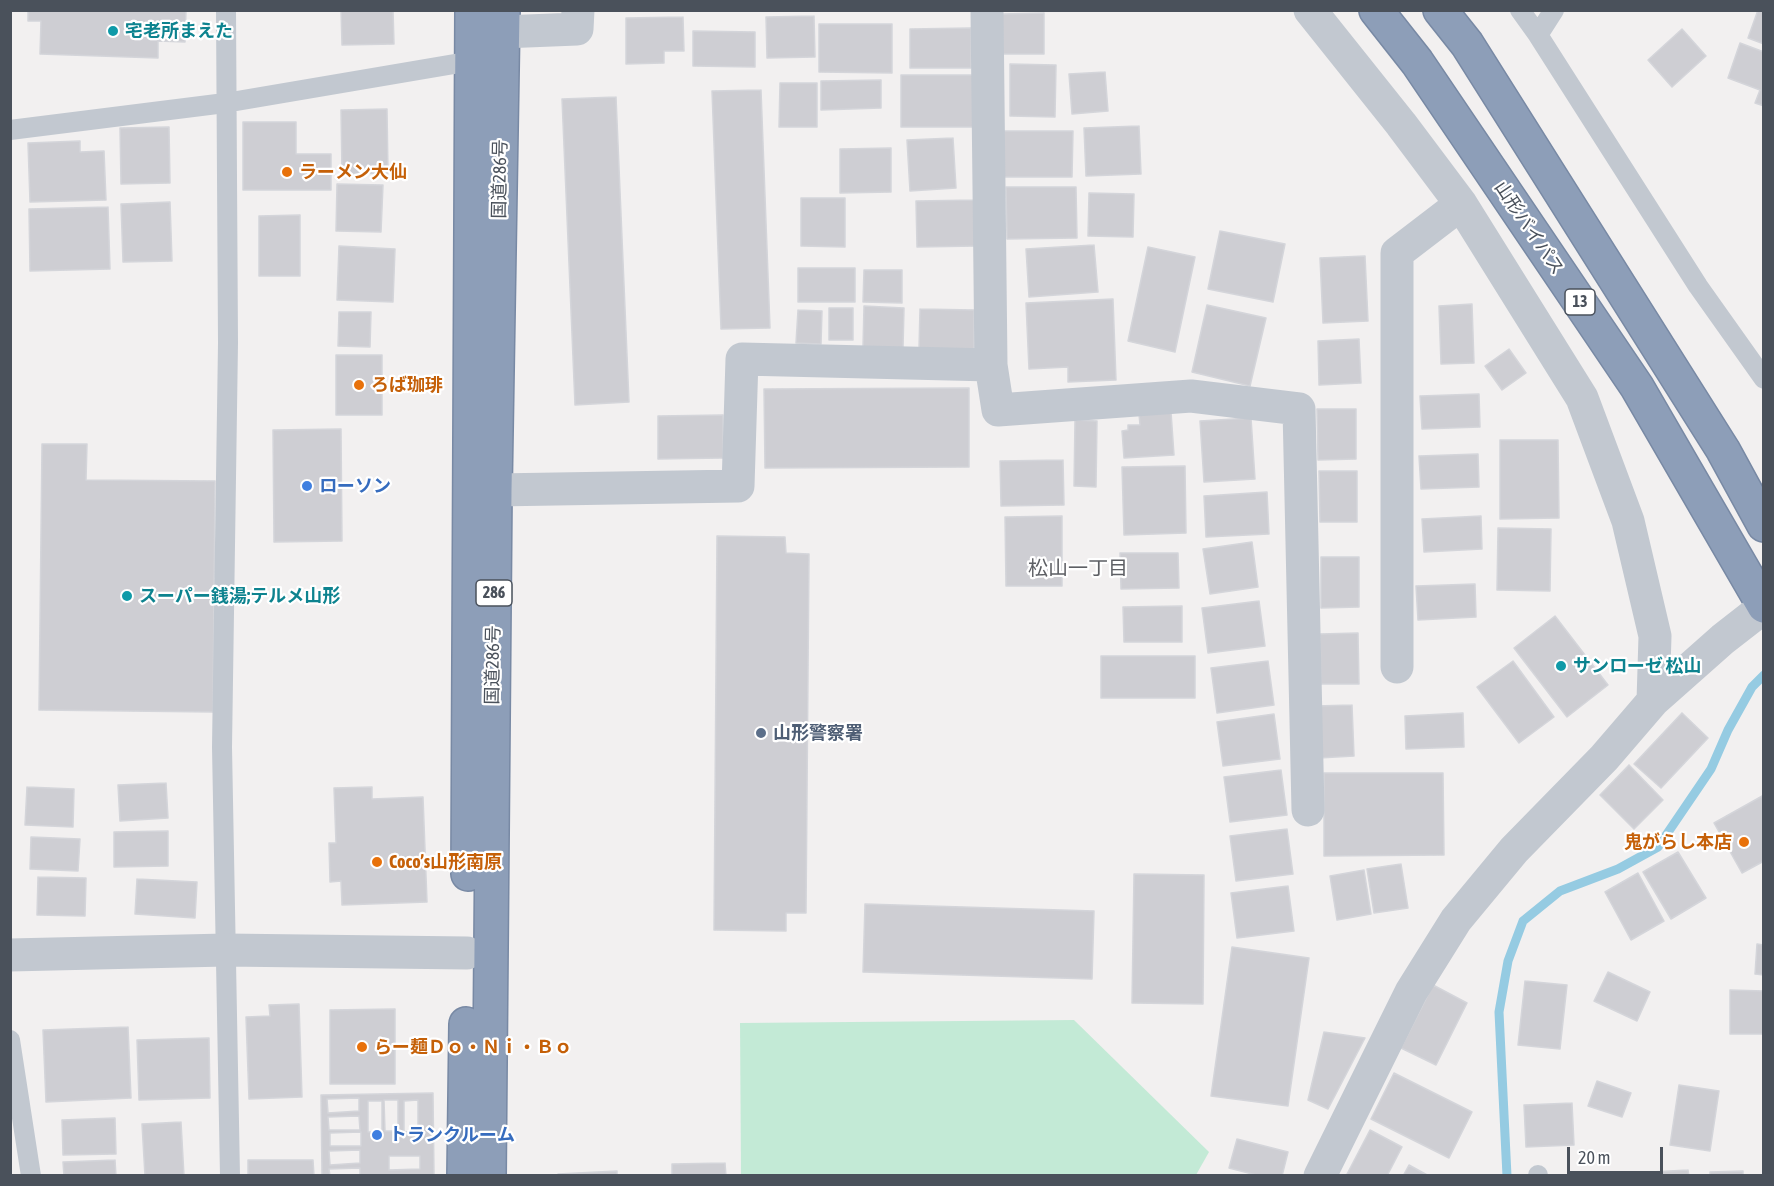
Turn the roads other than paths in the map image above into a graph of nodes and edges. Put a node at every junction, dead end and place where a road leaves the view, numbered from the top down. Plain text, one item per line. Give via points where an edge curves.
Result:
1 (226, 10) edge
2 (472, 10) edge
3 (578, 10) edge
4 (982, 10) edge
5 (987, 10) edge
6 (1310, 10) edge
7 (1368, 10) edge
8 (1376, 10) edge
9 (1442, 10) edge
10 (1520, 10) edge
11 (1554, 10) edge
12 (503, 21) edge
13 (1538, 34) junction
14 (472, 61) junction
15 (1417, 62) junction
16 (225, 102) junction
17 (10, 130) edge
18 (1461, 204) junction
19 (992, 365) junction
20 (1764, 379) edge
21 (495, 490) junction
22 (1764, 525) edge
23 (1764, 607) edge
24 (1397, 667) dead end
25 (1653, 701) junction
26 (1308, 810) dead end
27 (226, 950) junction
28 (467, 952) junction
29 (10, 955) edge
30 (10, 1040) edge
31 (31, 1176) edge
32 (231, 1176) edge
33 (464, 1176) edge
34 (489, 1176) edge
35 (1320, 1176) edge

1 - 16 lane
2 - 14 highway, 国道286号 / 286
3 - 12 street via 577,29
4 - 5 lane
5 - 19 street
6 - 18 street
7 - 15 highway
8 - 15 highway, 山形バイパス / 13
9 - 22 highway, 13 via 1723,450
10 - 13 lane
11 - 13 lane
12 - 21 highway, 国道286号 / 286
13 - 20 lane via 1698,286
14 - 16 lane
14 - 28 highway, 国道286号 / 286
15 - 23 highway, 山形バイパス / 13 via 1637,387
16 - 17 lane
16 - 27 lane via 228,343 222,747
18 - 24 street via 1397,253
18 - 25 street via 1582,398 1628,521 1655,636
19 - 21 street via 742,359 738,486
19 - 26 street via 998,410 1191,396 1299,409
21 - 34 highway, 国道286号 / 286
23 - 25 street
25 - 35 street via 1604,758 1514,850 1456,920 1411,992
27 - 28 street
27 - 29 street
27 - 32 lane
28 - 33 highway, 国道286号 / 286
30 - 31 lane

